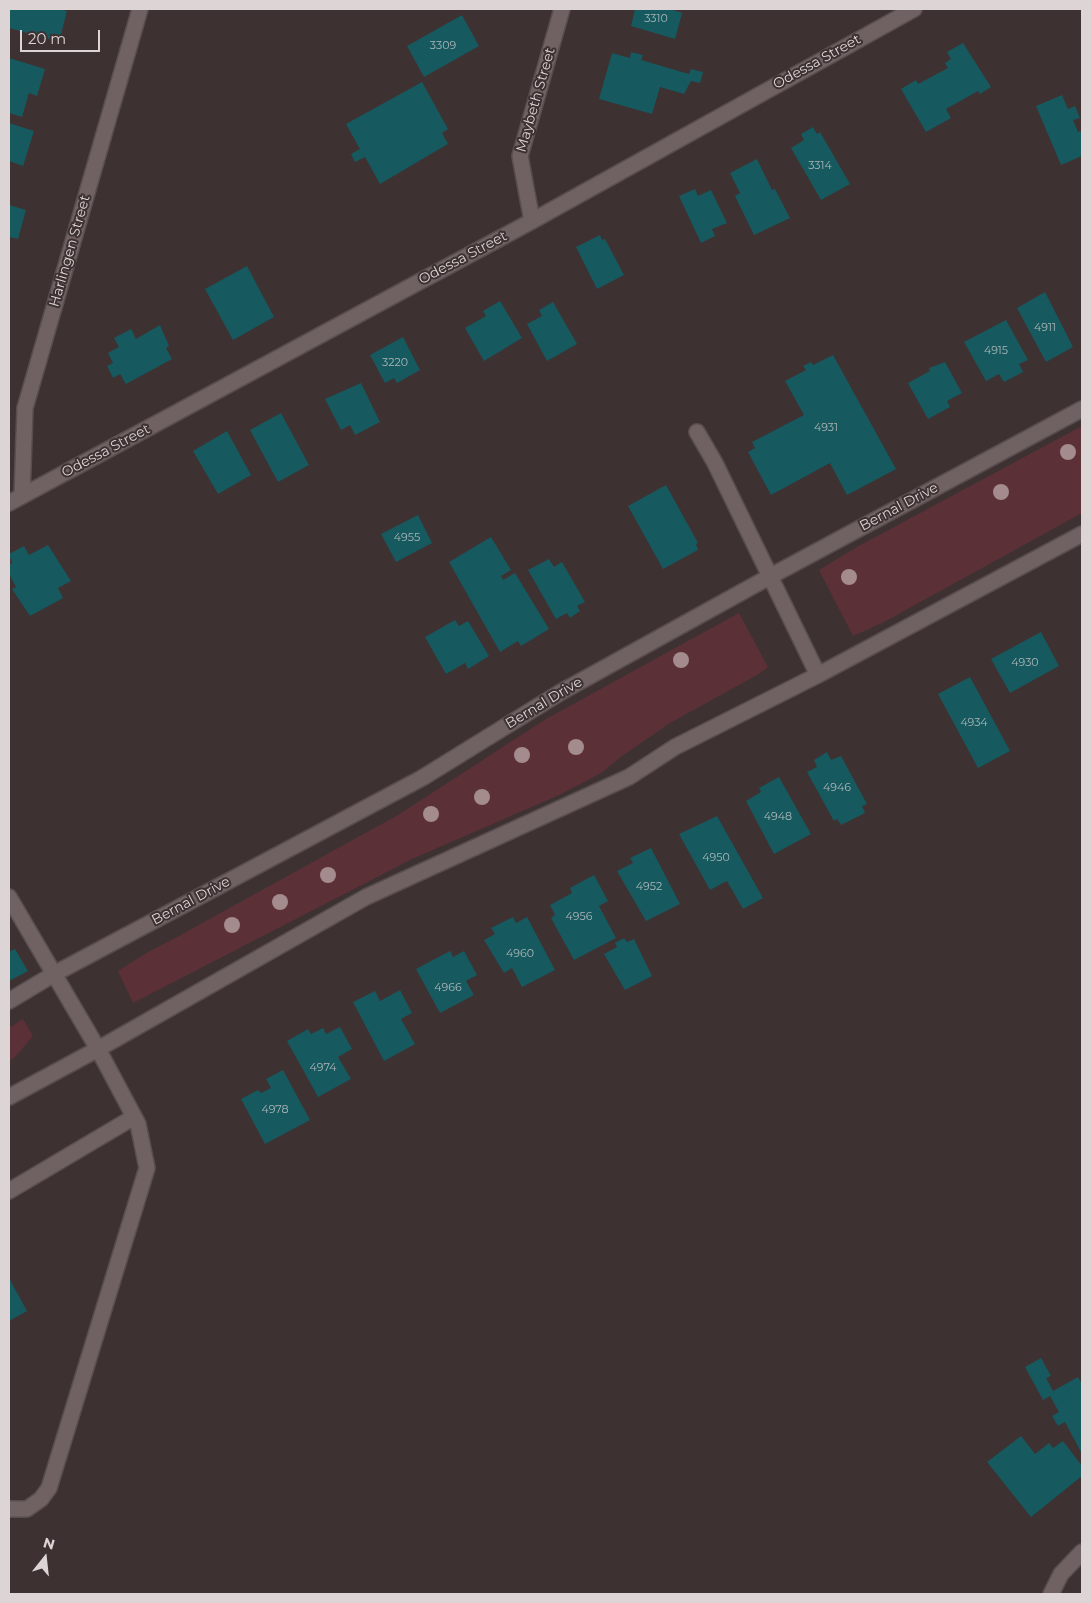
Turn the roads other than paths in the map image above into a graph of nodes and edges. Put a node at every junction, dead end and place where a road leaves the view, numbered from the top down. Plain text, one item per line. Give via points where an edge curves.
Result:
1 (140, 9) edge
2 (562, 9) edge
3 (914, 9) edge
4 (532, 221) junction
5 (1082, 409) edge
6 (697, 432) dead end
7 (15, 499) edge
8 (1082, 534) edge
9 (769, 577) junction
10 (818, 675) junction
11 (9, 897) edge
12 (54, 974) junction
13 (9, 1001) edge
14 (98, 1048) junction
15 (9, 1097) edge
16 (134, 1117) junction
17 (9, 1191) edge
18 (9, 1509) edge
19 (1082, 1552) edge
20 (1050, 1594) edge

1 - 7 street, Harlingen Street via 25,408
2 - 4 street, Maybeth Street via 520,156
3 - 4 street, Odessa Street
4 - 7 street, Odessa Street
5 - 9 street, Bernal Drive
6 - 9 street
8 - 10 street
9 - 10 street
9 - 12 street, Bernal Drive via 561,692 422,778
10 - 14 street via 675,747 629,777 366,897
11 - 12 street
12 - 13 street, Bernal Drive
12 - 14 street
14 - 15 street
14 - 16 street
16 - 17 street
16 - 18 street via 147,1168 49,1488 27,1509
19 - 20 street via 1061,1574

